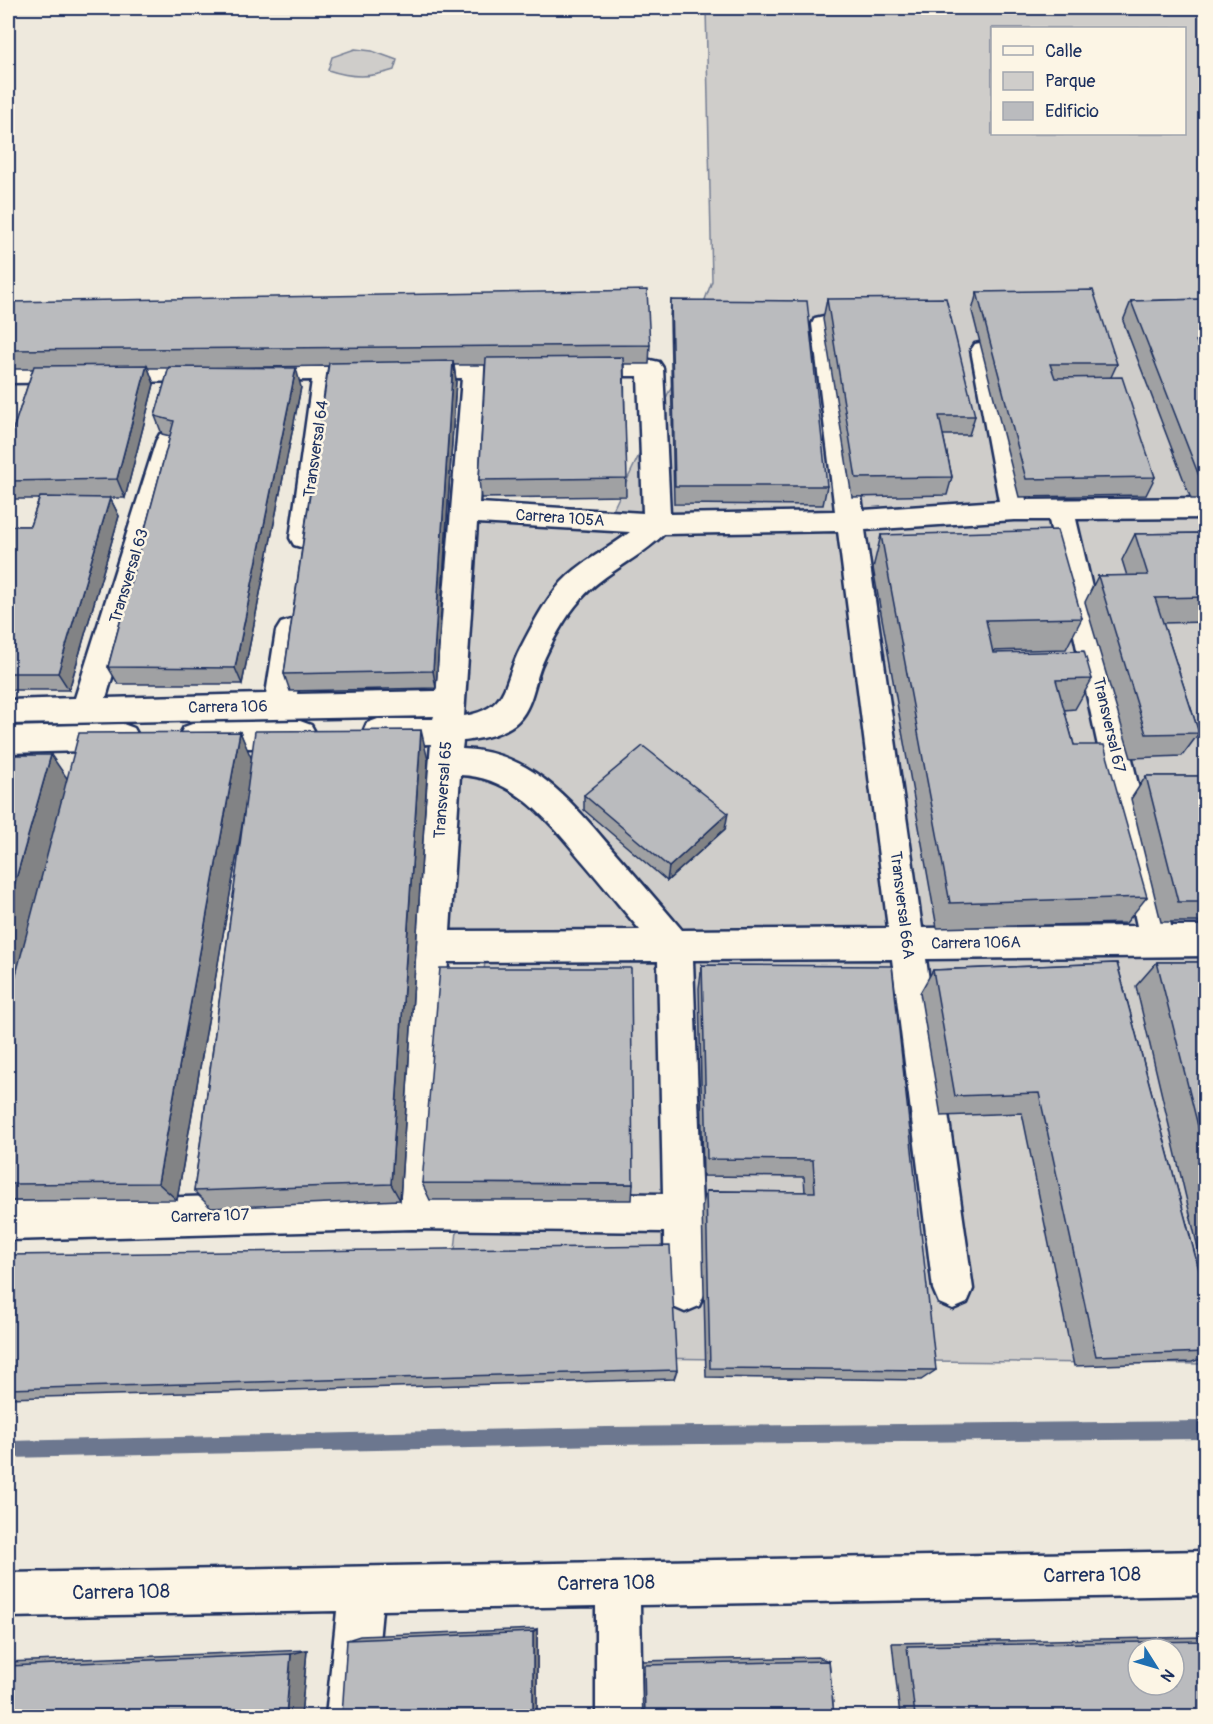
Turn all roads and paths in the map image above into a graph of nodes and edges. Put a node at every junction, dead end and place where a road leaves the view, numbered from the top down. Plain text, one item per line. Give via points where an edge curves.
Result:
1 (824, 324) dead end
2 (984, 350) edge
3 (475, 369) junction
4 (326, 371) junction
5 (8, 374) edge
6 (170, 441) edge
7 (1201, 505) edge
8 (1060, 509) junction
9 (1014, 510) junction
10 (464, 512) junction
11 (849, 521) junction
12 (657, 525) junction
13 (300, 564) edge
14 (295, 600) edge
15 (8, 712) edge
16 (273, 720) junction
17 (92, 724) junction
18 (447, 732) junction
19 (8, 740) edge
20 (260, 770) edge
21 (86, 772) edge
22 (1157, 941) junction
23 (1206, 941) edge
24 (907, 944) junction
25 (675, 946) junction
26 (432, 947) junction
27 (412, 1210) junction
28 (683, 1213) junction
29 (8, 1221) edge
30 (953, 1289) dead end
31 (685, 1292) dead end
32 (1206, 1573) edge
33 (618, 1583) junction
34 (362, 1588) junction
35 (8, 1595) edge
36 (349, 1716) edge
37 (619, 1716) edge

1 - 11 street, Transversal 66A
2 - 9 street
3 - 4 street
3 - 10 street, Transversal 65
3 - 12 street via 650,368
4 - 5 street via 38,384
4 - 13 street, Transversal 64
6 - 17 street, Transversal 63
7 - 8 street, Carrera 105A
8 - 9 street, Carrera 105A
8 - 22 street, Transversal 67
9 - 11 street, Carrera 105A
10 - 12 street, Carrera 105A
10 - 18 street, Transversal 65
11 - 12 street, Carrera 105A
11 - 24 street, Transversal 66A
12 - 18 street via 571,591 526,666 507,714 497,721
14 - 16 street
15 - 17 street, Carrera 106
16 - 17 street, Carrera 106
16 - 18 street, Carrera 106
16 - 20 street
17 - 19 street, Carrera 106
17 - 21 street, Transversal 63
18 - 25 street via 483,763 521,780 552,802
18 - 26 street, Transversal 65
22 - 23 street, Carrera 106A
22 - 24 street, Carrera 106A via 1108,958
24 - 25 street, Carrera 106A
24 - 30 street, Transversal 66A
25 - 26 street, Carrera 106A
25 - 28 street
26 - 27 street, Transversal 65
27 - 28 street, Carrera 107
27 - 29 street, Carrera 107 via 200,1198
28 - 31 street
32 - 33 street, Carrera 108
33 - 34 street, Carrera 108
33 - 37 street
34 - 35 street, Carrera 108
34 - 36 street

